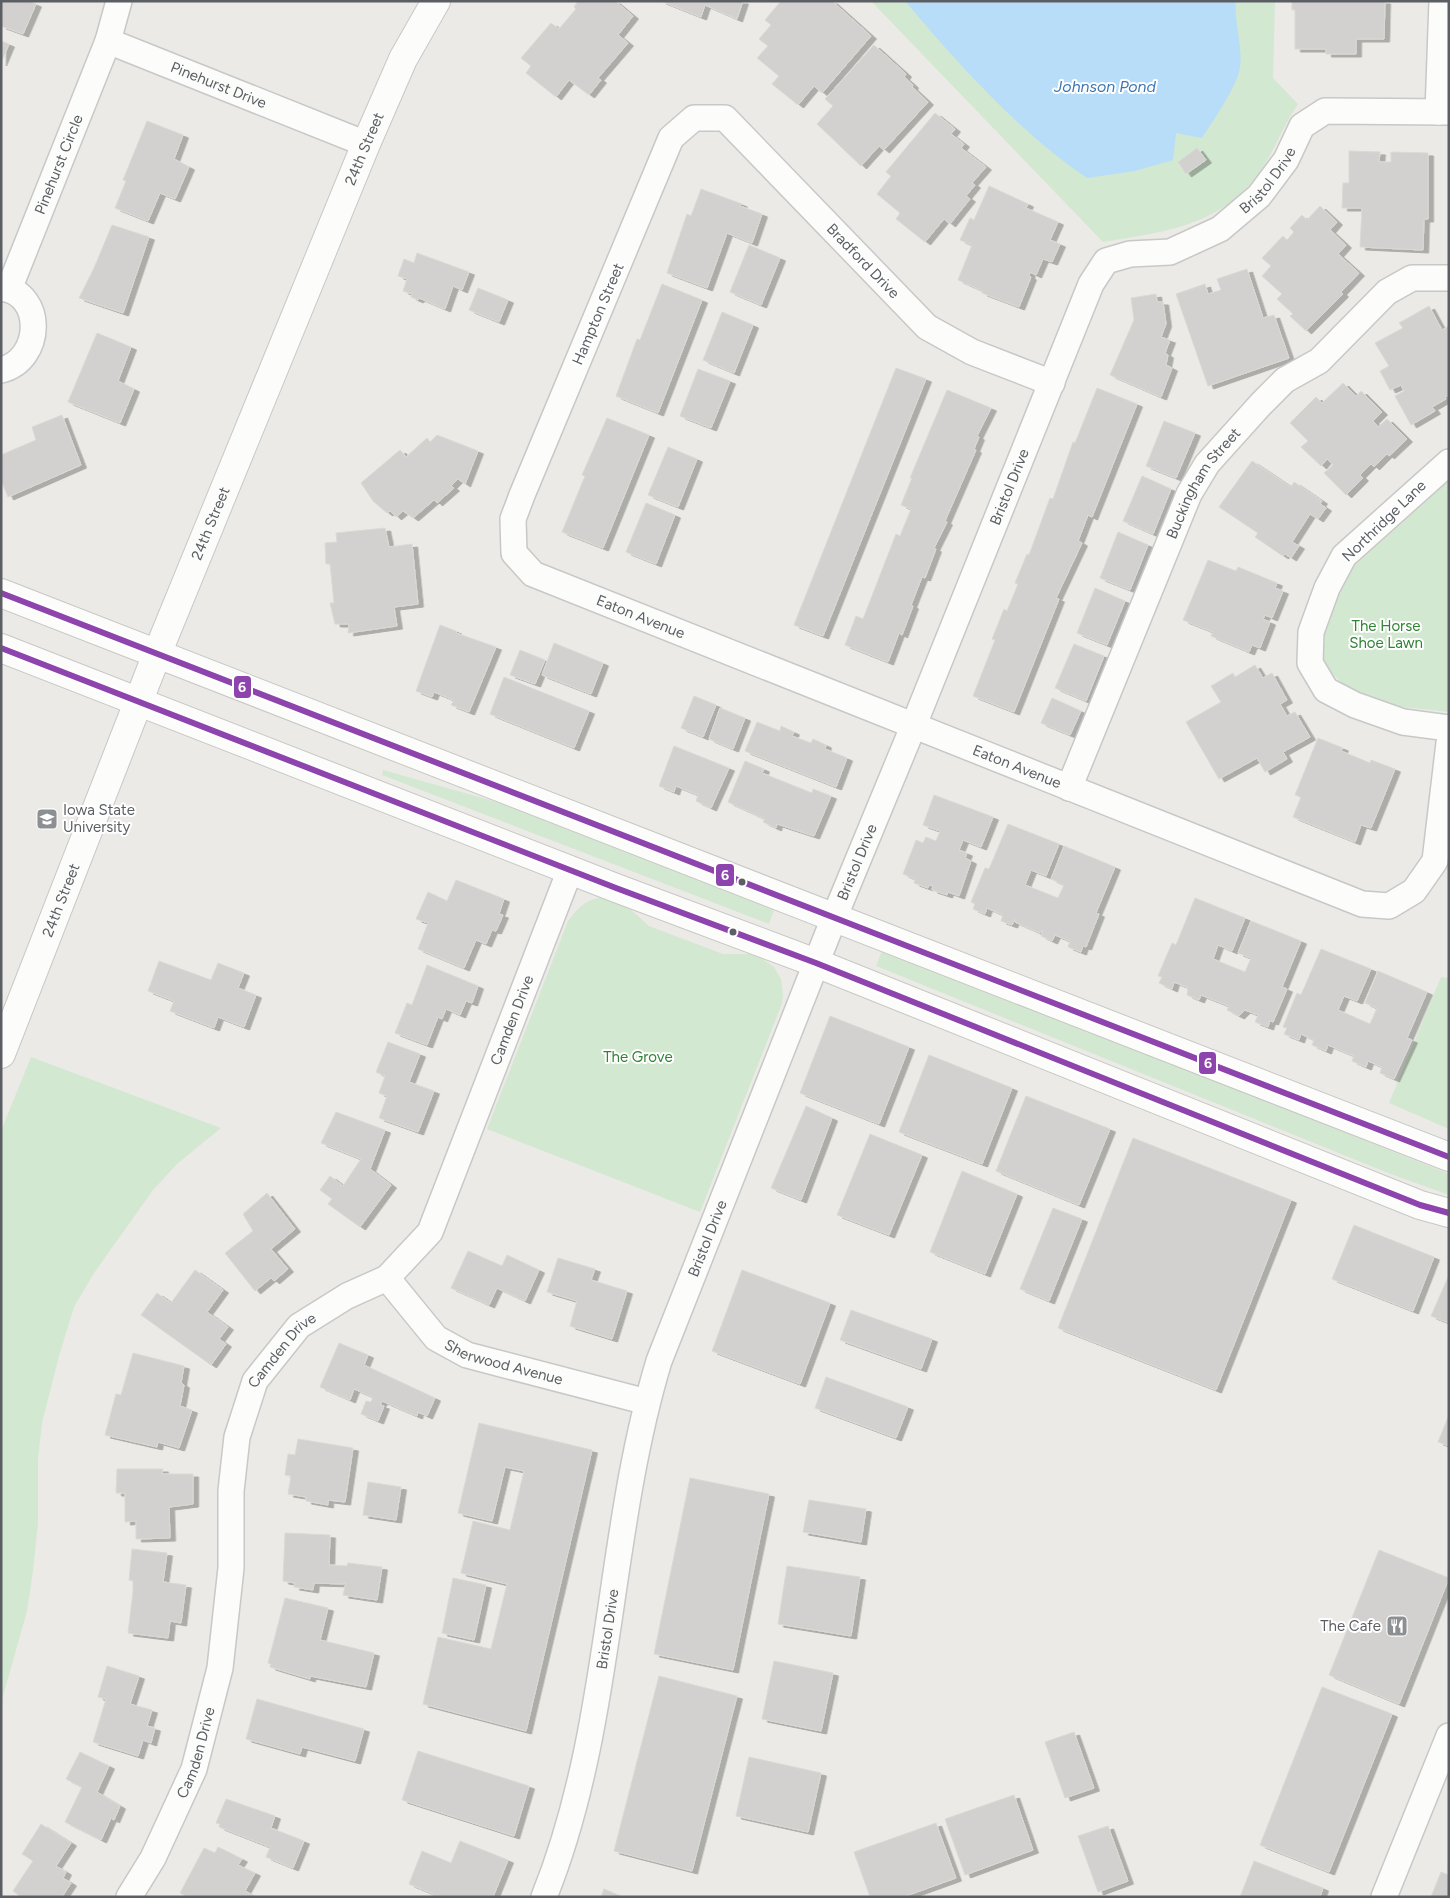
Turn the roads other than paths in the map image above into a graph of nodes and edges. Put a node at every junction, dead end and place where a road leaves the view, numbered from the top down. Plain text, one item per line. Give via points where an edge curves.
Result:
1 (119, 1) edge
2 (436, 1) edge
3 (1442, 1) edge
4 (108, 41) junction
5 (1443, 112) edge
6 (694, 118) joint
7 (366, 144) junction
8 (1449, 278) edge
9 (5, 288) edge
10 (1, 370) edge
11 (1052, 383) junction
12 (1449, 462) edge
13 (513, 518) joint
14 (1, 593) edge
15 (1, 648) edge
16 (157, 654) junction
17 (138, 701) junction
18 (913, 727) junction
19 (1449, 728) edge
20 (1449, 743) edge
21 (1069, 788) junction
22 (570, 870) junction
23 (834, 918) junction
24 (816, 963) junction
25 (1, 1054) edge
26 (1449, 1157) edge
27 (1449, 1213) edge
28 (387, 1278) junction
29 (647, 1402) junction
30 (1449, 1736) edge
31 (129, 1897) edge
32 (544, 1897) edge
33 (1384, 1897) edge

1 - 4 street
2 - 7 main road, 24th Street via 403,59
3 - 5 street
4 - 7 street, Pinehurst Drive
4 - 9 street, Pinehurst Circle
5 - 11 street, Bristol Drive via 1324,111 1302,126 1286,160 1259,196 1220,229 1170,252 1130,254 1106,261 1091,284
6 - 11 street, Bradford Drive via 725,118 926,327 972,352
6 - 13 street, Hampton Street via 671,138
7 - 16 main road, 24th Street
8 - 21 street, Buckingham Street via 1412,278 1387,292 1319,361 1286,380 1207,464 1188,494
9 - 10 street, Pinehurst Circle via 26,301 33,319 34,338 23,358 10,368
11 - 18 street, Bristol Drive
12 - 19 street, Northridge Lane via 1344,556 1327,588 1311,632 1310,663 1326,690 1355,705 1403,722
13 - 18 street, Eaton Avenue via 514,553 533,574
14 - 16 main road
15 - 17 main road
16 - 17 main road, 24th Street
16 - 23 main road
17 - 22 main road
17 - 25 main road, 24th Street
18 - 21 street, Eaton Avenue
18 - 23 street, Bristol Drive
20 - 21 street, Eaton Avenue via 1435,860 1414,891 1389,906 1362,904
22 - 24 main road
22 - 28 street, Camden Drive via 430,1232
23 - 24 street, Bristol Drive
23 - 26 main road
24 - 27 main road via 1420,1205
24 - 29 street, Bristol Drive via 659,1361
28 - 29 street, Sherwood Avenue via 436,1338 467,1354
28 - 31 street, Camden Drive via 347,1296 299,1326 255,1381 237,1437 231,1491 231,1568 220,1668 194,1769 153,1858
29 - 32 street, Bristol Drive via 578,1795
30 - 33 street

